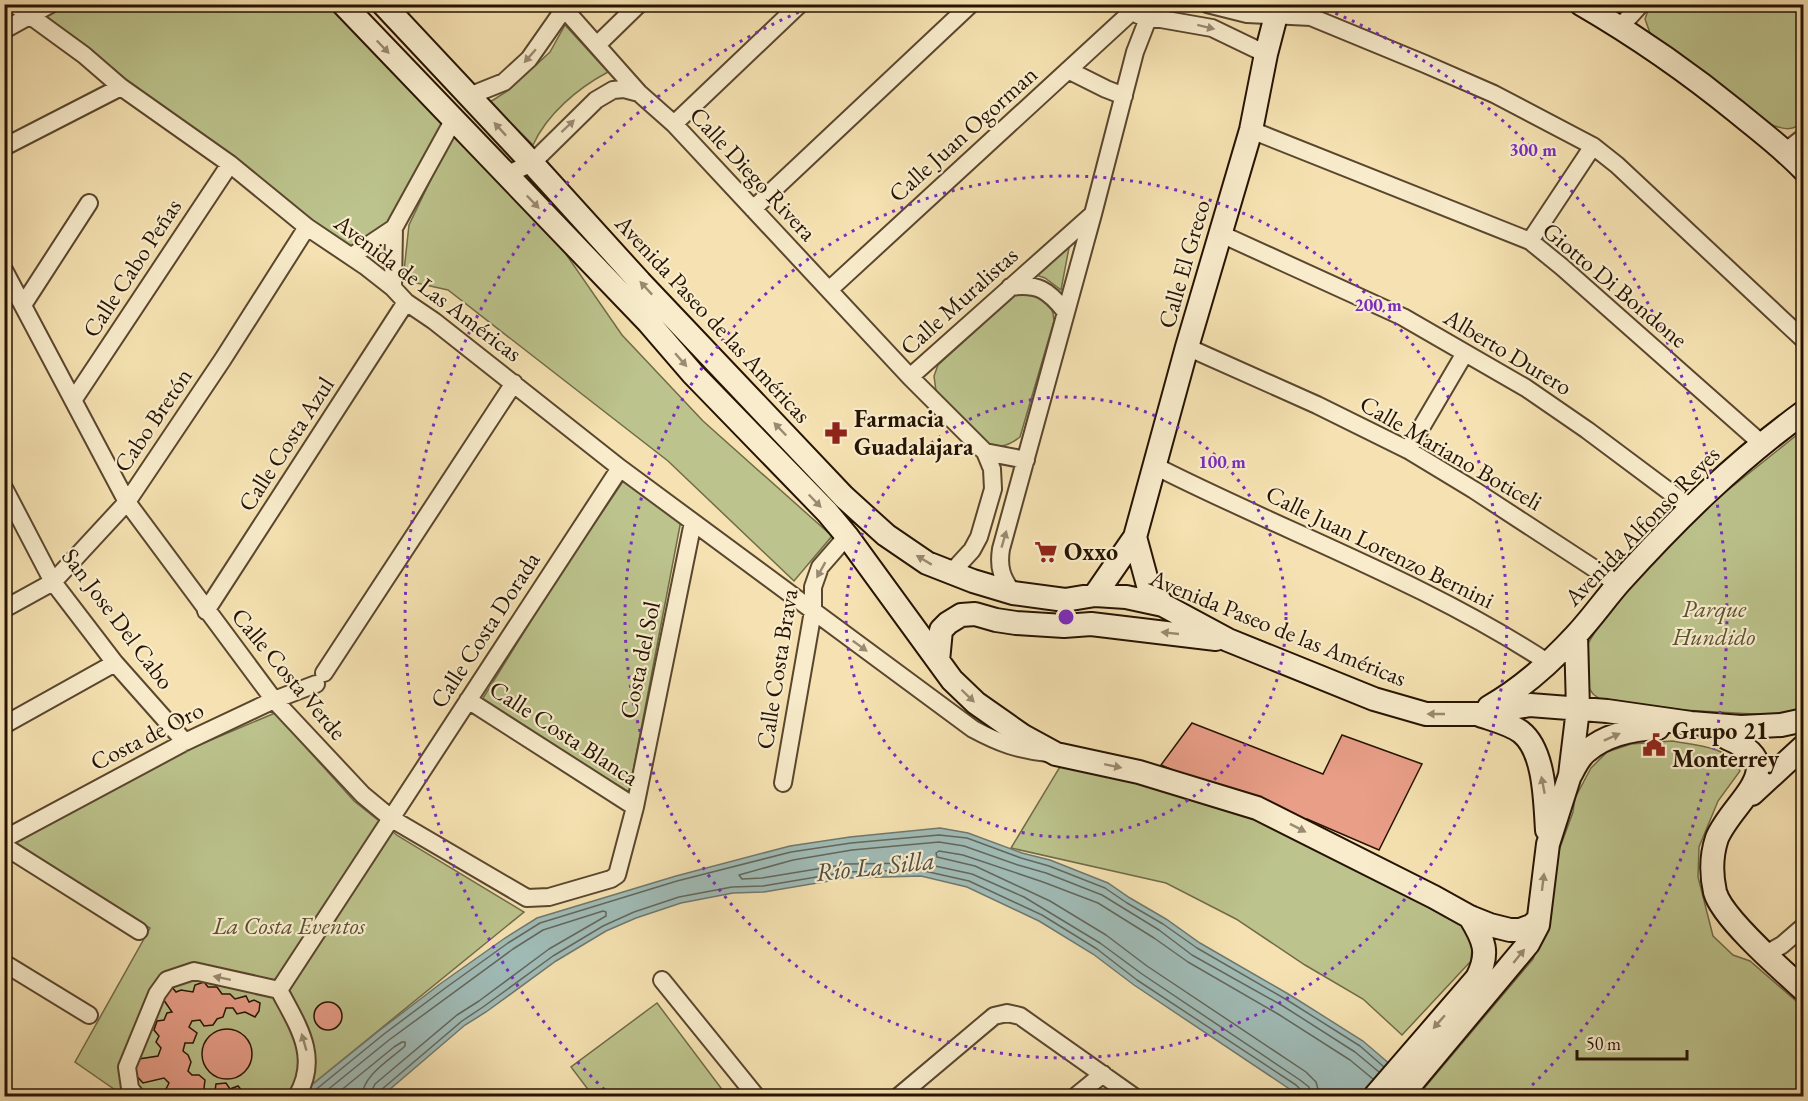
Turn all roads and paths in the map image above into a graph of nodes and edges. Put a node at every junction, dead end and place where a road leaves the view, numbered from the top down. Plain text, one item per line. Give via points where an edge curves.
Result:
1 (14, 4) edge
2 (51, 4) edge
3 (343, 4) edge
4 (383, 4) edge
5 (639, 4) edge
6 (800, 4) edge
7 (971, 4) edge
8 (1207, 4) edge
9 (1581, 4) edge
10 (1641, 4) edge
11 (562, 7) edge
12 (1278, 9) edge
13 (1143, 10) edge
14 (28, 15) junction
15 (1620, 27) junction
16 (4, 30) edge
17 (597, 45) junction
18 (1266, 54) junction
19 (1068, 70) junction
20 (121, 87) junction
21 (639, 93) junction
22 (469, 96) junction
23 (1124, 96) junction
24 (454, 119) junction
25 (674, 124) junction
26 (1251, 130) junction
27 (1803, 137) edge
28 (1593, 146) junction
29 (4, 147) edge
30 (1786, 151) junction
31 (532, 163) junction
32 (230, 164) junction
33 (1803, 170) edge
34 (506, 175) junction
35 (88, 203) dead end
36 (753, 209) junction
37 (1093, 214) junction
38 (307, 227) junction
39 (394, 228) junction
40 (1221, 234) junction
41 (1530, 241) junction
42 (352, 256) junction
43 (4, 270) edge
44 (1010, 287) junction
45 (393, 288) junction
46 (829, 291) junction
47 (406, 302) junction
48 (23, 305) junction
49 (1065, 311) junction
50 (1803, 340) edge
51 (1187, 347) junction
52 (1465, 353) junction
53 (910, 377) junction
54 (514, 383) junction
55 (74, 399) junction
56 (1803, 412) edge
57 (1761, 442) junction
58 (1408, 450) junction
59 (985, 452) junction
60 (1026, 460) junction
61 (1155, 466) junction
62 (620, 468) junction
63 (5, 489) edge
64 (127, 502) junction
65 (1690, 507) junction
66 (693, 522) junction
67 (847, 536) junction
68 (1135, 537) junction
69 (951, 573) junction
70 (53, 582) junction
71 (1618, 584) junction
72 (1013, 593) junction
73 (1095, 595) junction
74 (1065, 600) junction
75 (1163, 605) junction
76 (4, 609) edge
77 (206, 611) junction
78 (813, 611) junction
79 (996, 620) junction
80 (1576, 635) junction
81 (1228, 640) junction
82 (938, 661) junction
83 (1547, 662) junction
84 (115, 663) junction
85 (1578, 678) junction
86 (274, 700) junction
87 (468, 700) junction
88 (1578, 709) junction
89 (1607, 711) junction
90 (1477, 714) junction
91 (4, 725) edge
92 (1796, 733) edge
93 (1727, 738) junction
94 (185, 742) junction
95 (1056, 754) junction
96 (1570, 775) junction
97 (783, 783) dead end
98 (635, 807) junction
99 (1734, 812) junction
100 (392, 819) junction
101 (4, 839) edge
102 (1548, 844) junction
103 (4, 846) edge
104 (1470, 917) junction
105 (1538, 920) junction
106 (1803, 926) edge
107 (139, 931) dead end
108 (1766, 954) junction
109 (4, 963) edge
110 (662, 980) dead end
111 (1484, 982) junction
112 (279, 990) junction
113 (1803, 990) edge
114 (89, 1015) dead end
115 (1103, 1074) junction
116 (136, 1096) edge
117 (297, 1096) edge
118 (756, 1096) edge
119 (899, 1096) edge
120 (1076, 1096) edge
121 (1133, 1096) edge
122 (1375, 1096) edge
123 (1401, 1096) edge

1 - 14 street, Avenida de Las Américas
2 - 14 street
3 -> 24 street, Avenida Paseo de las Américas
4 - 22 street, Avenida Paseo de las Américas
5 - 17 street
6 - 25 street
7 - 36 street
8 - 12 street via 1247,14
9 - 15 street
10 - 15 street
11 - 17 street, Calle Diego Rivera
11 -> 22 street via 529,59 504,82
12 - 18 street, Calle El Greco
12 - 28 street via 1311,17 1494,94
13 -> 18 street via 1212,28
13 - 19 street, Calle Juan Ogorman
13 - 23 street
14 - 16 street
14 - 20 street, Avenida de Las Américas
15 - 30 street via 1699,81
17 - 21 street, Calle Diego Rivera
18 - 26 street, Calle El Greco
19 - 23 street
19 - 46 street, Calle Juan Ogorman
20 - 29 street
20 - 32 street, Avenida de Las Américas
21 - 25 street, Calle Diego Rivera
31 -> 21 street via 596,99 613,90
31 -> 22 street, Avenida Paseo de las Américas
23 - 37 street
24 - 34 street, Avenida Paseo de las Américas
24 - 39 street
25 - 36 street, Calle Diego Rivera
26 - 40 street, Calle El Greco
26 - 41 street, Giotto Di Bondone
27 - 30 street
28 - 41 street
28 - 50 street
30 - 33 street
31 - 34 street
69 -> 31 street, Avenida Paseo de las Américas via 927,563 886,535 844,497
32 - 38 street, Avenida de Las Américas
32 - 55 street, Calle Cabo Peñas
34 -> 67 street, Avenida Paseo de las Américas
35 - 48 street
36 - 46 street, Calle Diego Rivera
37 - 44 street, Calle Muralistas
37 - 49 street
38 - 42 street, Avenida de Las Américas
38 - 64 street, Cabo Bretón
39 - 42 street
39 - 45 street
40 - 51 street, Calle El Greco
40 - 52 street, Alberto Durero via 1403,317
41 - 57 street, Giotto Di Bondone
42 - 45 street, Avenida de Las Américas
43 - 48 street, Calle Costa Verde
44 - 49 street via 1028,285 1041,289
44 - 53 street, Calle Muralistas
45 - 47 street, Avenida de Las Américas
46 - 53 street, Calle Diego Rivera
47 - 54 street, Avenida de Las Américas
47 - 77 street, Calle Costa Azul
48 - 55 street, Calle Costa Verde
49 - 60 street
51 - 58 street, Calle Mariano Boticeli
51 - 61 street, Calle El Greco
52 - 58 street
52 - 65 street, Alberto Durero via 1526,388
53 - 59 street, Calle Muralistas
54 - 62 street, Avenida de Las Américas
54 - 86 street, Costa de Oro via 320,678
55 - 64 street, Calle Costa Verde
56 - 57 street, Avenida Alfonso Reyes
57 - 65 street, Avenida Alfonso Reyes
58 - 71 street, Calle Mariano Boticeli
59 - 60 street
59 - 69 street via 992,469 993,489 979,537
72 -> 60 street via 1002,579 999,563
61 - 68 street, Calle El Greco
61 - 83 street, Calle Juan Lorenzo Bernini via 1395,578 1505,634
62 - 66 street, Avenida de Las Américas
62 - 87 street, Calle Costa Dorada
63 - 70 street, San Jose Del Cabo
64 - 70 street, Cabo Bretón
64 - 77 street, Calle Costa Verde
65 - 71 street, Avenida Alfonso Reyes
66 - 78 street, Avenida de Las Américas
66 - 98 street, Costa del Sol
67 -> 78 street, Calle Costa Brava via 820,567 813,587
67 - 82 street, Avenida Paseo de las Américas
68 - 73 street, Calle El Greco
68 - 75 street via 1148,585
69 - 72 street, Avenida Paseo de las Américas
70 - 76 street, Cabo Bretón
70 - 84 street, San Jose Del Cabo
71 - 80 street, Avenida Alfonso Reyes
72 - 74 street, Avenida Paseo de las Américas
73 - 74 street, Avenida Paseo de las Américas
73 - 75 street, Avenida Paseo de las Américas
74 - 79 street via 1041,613
75 - 81 street, Avenida Paseo de las Américas
77 - 86 street, Calle Costa Verde
78 -> 95 street via 972,729 1025,751
78 - 97 street, Calle Costa Brava
81 -> 79 street via 1091,624 1064,626
79 - 82 street via 975,614 961,615 948,623 942,630
80 - 83 street, Avenida Alfonso Reyes
80 - 85 street, Avenida Alfonso Reyes
90 -> 81 street, Avenida Paseo de las Américas via 1426,714 1374,699
82 -> 95 street, Avenida Paseo de las Américas via 976,703
83 - 90 street, Avenida Alfonso Reyes via 1509,696
84 - 91 street
84 - 94 street, San Jose Del Cabo
85 - 88 street, Avenida Alfonso Reyes
85 - 89 street via 1588,694
86 - 94 street, Costa de Oro
86 - 100 street, Calle Costa Verde via 363,795
87 - 98 street, Calle Costa Blanca
87 - 100 street, Calle Costa Dorada
88 - 89 street, Avenida Paseo de las Américas
88 - 90 street, Avenida Paseo de las Américas via 1530,705
88 - 96 street, Avenida Alfonso Reyes
89 - 92 street, Avenida Paseo de las Américas
102 -> 90 street via 1545,793 1538,759 1528,740 1519,730
92 - 93 street
92 - 99 street via 1784,764
96 -> 93 street via 1585,752 1618,734 1639,728
93 - 99 street via 1750,751 1758,764 1753,784
94 - 101 street, Costa de Oro
95 -> 104 street, Avenida Paseo de las Américas via 1139,772 1257,808
96 - 102 street, Avenida Alfonso Reyes
98 - 100 street, Calle Costa Verde via 617,875 537,898 527,898
99 - 108 street via 1714,848 1712,875 1716,895 1725,913
100 - 112 street, Calle Costa Dorada
105 -> 102 street, Avenida Alfonso Reyes
103 - 107 street
104 - 105 street, Avenida Paseo de las Américas via 1510,930 1520,930
104 - 111 street via 1484,944
111 -> 105 street, Avenida Alfonso Reyes via 1528,944
106 - 108 street
108 - 113 street
109 - 114 street
110 - 118 street
111 -> 122 street
111 - 123 street
112 -> 116 street via 194,971 167,980 156,994 127,1067 130,1088
117 -> 112 street via 307,1073 306,1052 303,1037
115 - 119 street via 1020,1016 1007,1013 994,1016
115 - 120 street
115 - 121 street

